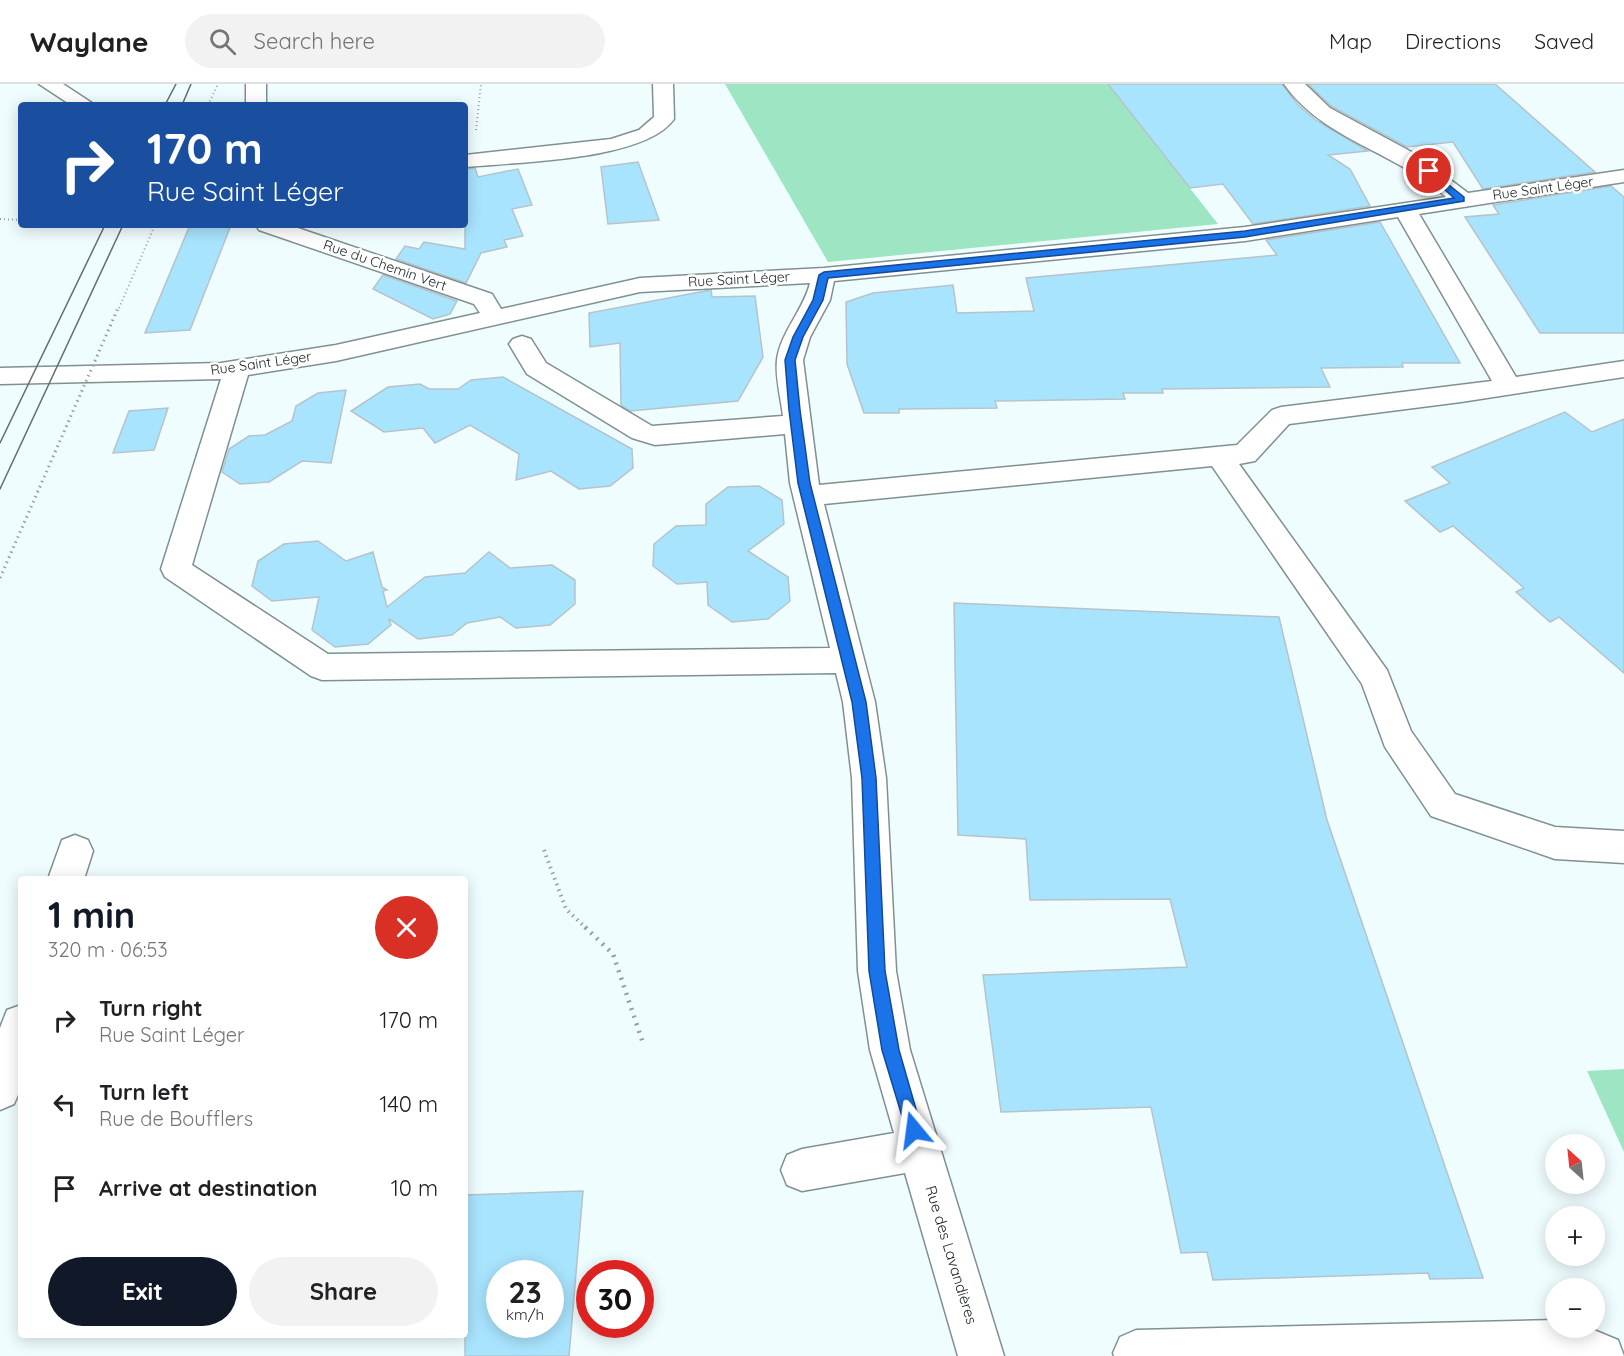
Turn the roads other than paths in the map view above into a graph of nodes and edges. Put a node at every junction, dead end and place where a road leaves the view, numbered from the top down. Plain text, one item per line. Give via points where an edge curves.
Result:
1 (49, 84) edge
2 (256, 84) edge
3 (663, 84) edge
4 (1294, 84) edge
5 (80, 102) edge
6 (256, 102) edge
7 (469, 161) edge
8 (1624, 176) edge
9 (1461, 199) junction
10 (1404, 208) junction
11 (276, 228) edge
12 (824, 275) junction
13 (495, 316) junction
14 (522, 344) dead end
15 (237, 368) junction
16 (1624, 369) edge
17 (0, 376) edge
18 (1509, 387) junction
19 (796, 424) junction
20 (1219, 456) junction
21 (807, 496) junction
22 (849, 660) junction
23 (1624, 848) edge
24 (18, 1033) edge
25 (0, 1090) edge
26 (919, 1150) junction
27 (802, 1170) dead end
28 (1136, 1353) dead end
29 (981, 1356) edge
30 (1602, 1356) edge

1 - 5 street
2 - 6 street
3 - 7 street via 664,119 646,134 614,145
4 - 9 street via 1306,100 1331,120 1429,171
8 - 9 street, Rue Saint Léger
9 - 10 street, Rue Saint Léger
10 - 12 street, Rue Saint Léger via 1245,234
10 - 18 street
11 - 13 street, Rue du Chemin Vert via 483,298
12 - 13 street, Rue Saint Léger via 640,285
12 - 19 street, Rue des Lavandières via 818,300 790,360
13 - 15 street, Rue Saint Léger via 336,353
14 - 19 street via 536,368 655,436
15 - 17 street, Rue Saint Léger
15 - 22 street via 176,569 322,667
16 - 18 street
18 - 20 street via 1281,416 1245,454
19 - 21 street, Rue des Lavandières
20 - 21 street
20 - 23 street via 1376,679 1397,737 1443,805 1555,843
21 - 22 street, Rue des Lavandières
22 - 26 street, Rue des Lavandières via 869,778 877,971 890,1050
24 - 25 street
26 - 27 street
26 - 29 street, Rue des Lavandières
28 - 30 street via 1571,1343

